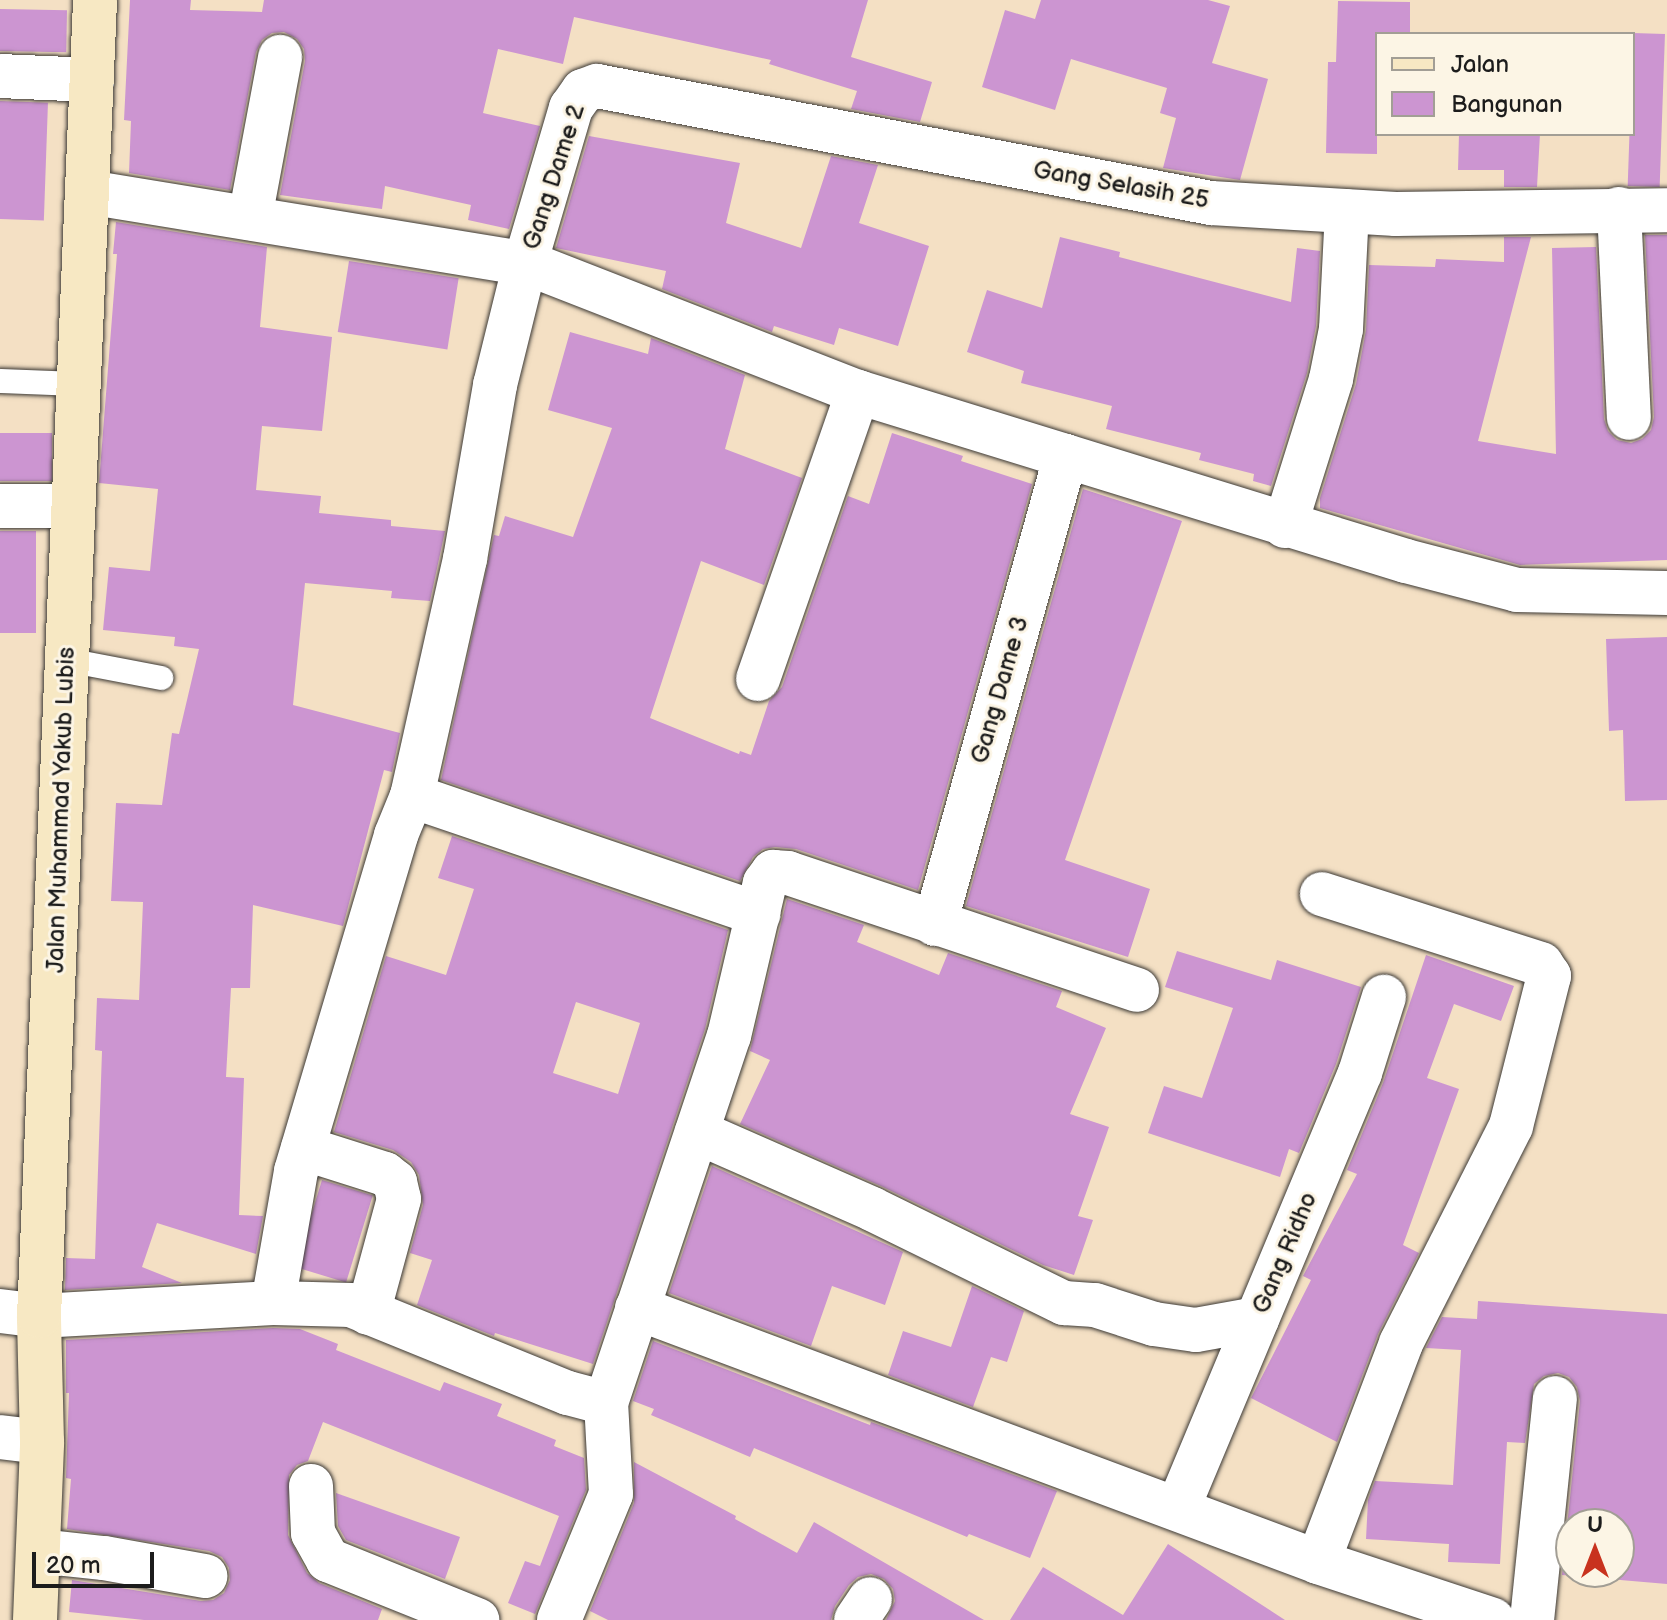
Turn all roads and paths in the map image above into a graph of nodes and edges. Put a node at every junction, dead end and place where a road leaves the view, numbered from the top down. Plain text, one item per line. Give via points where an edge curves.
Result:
1 (95, 0) edge
2 (280, 57) dead end
3 (0, 76) edge
4 (92, 80) junction
5 (583, 91) joint
6 (88, 192) junction
7 (1619, 209) junction
8 (1667, 210) edge
9 (1347, 211) junction
10 (250, 218) junction
11 (525, 264) junction
12 (0, 381) edge
13 (78, 384) junction
14 (858, 392) junction
15 (1629, 418) dead end
16 (1066, 456) junction
17 (0, 506) edge
18 (73, 506) junction
19 (1285, 526) junction
20 (1667, 593) edge
21 (67, 660) junction
22 (161, 678) dead end
23 (758, 679) dead end
24 (412, 796) junction
25 (1322, 894) dead end
26 (758, 914) junction
27 (935, 924) junction
28 (1137, 990) dead end
29 (1384, 997) dead end
30 (697, 1132) junction
31 (303, 1148) junction
32 (273, 1303) junction
33 (637, 1308) junction
34 (368, 1313) junction
35 (20, 1314) edge
36 (1257, 1319) junction
37 (1555, 1398) dead end
38 (606, 1403) junction
39 (0, 1437) edge
40 (42, 1442) junction
41 (311, 1486) dead end
42 (1178, 1508) junction
43 (38, 1551) junction
44 (1318, 1562) junction
45 (205, 1576) dead end
46 (35, 1620) edge
47 (477, 1620) edge
48 (559, 1620) edge
49 (1493, 1620) edge
50 (1532, 1620) edge

1 - 4 main road, Jalan Muhammad Yakub Lubis
2 - 10 street
3 - 4 street
4 - 6 main road, Jalan Muhammad Yakub Lubis
5 - 9 street, Gang Selasih 25 via 597,86 1211,203
5 - 11 street, Gang Dame 2 via 571,108
6 - 10 street
6 - 13 main road, Jalan Muhammad Yakub Lubis
7 - 8 street, Gang Selasih 25
7 - 9 street, Gang Selasih 25
7 - 15 street
9 - 19 street via 1341,329 1331,379
10 - 11 street
11 - 14 street
11 - 24 street, Gang Dame 2 via 495,385 465,559
12 - 13 lane
13 - 18 main road, Jalan Muhammad Yakub Lubis
14 - 16 street
14 - 23 street
16 - 19 street
16 - 27 street, Gang Dame 3
17 - 18 street
18 - 21 main road, Jalan Muhammad Yakub Lubis
19 - 20 street via 1517,590
21 - 22 lane
21 - 35 main road, Jalan Muhammad Yakub Lubis
24 - 26 street
24 - 31 street, Gang Dame 2
25 - 44 street via 1541,964 1549,976 1511,1126 1401,1343
26 - 27 street via 773,872
26 - 30 street via 729,1036
27 - 28 street
29 - 36 street, Gang Ridho via 1360,1073
30 - 33 street
30 - 36 street via 872,1209 1064,1303 1095,1305 1196,1330
31 - 32 street, Gang Dame 2
31 - 34 street via 385,1174 395,1182 399,1199
32 - 34 street via 351,1305
32 - 35 street
33 - 38 street
33 - 42 street
34 - 38 street via 568,1393
35 - 40 main road, Jalan Muhammad Yakub Lubis
36 - 42 street, Gang Ridho
37 - 50 street
38 - 48 street via 611,1494
39 - 40 street
40 - 43 main road, Jalan Muhammad Yakub Lubis
41 - 47 street via 313,1533 328,1560
42 - 44 street
43 - 45 street
43 - 46 main road, Jalan Muhammad Yakub Lubis
44 - 49 street

